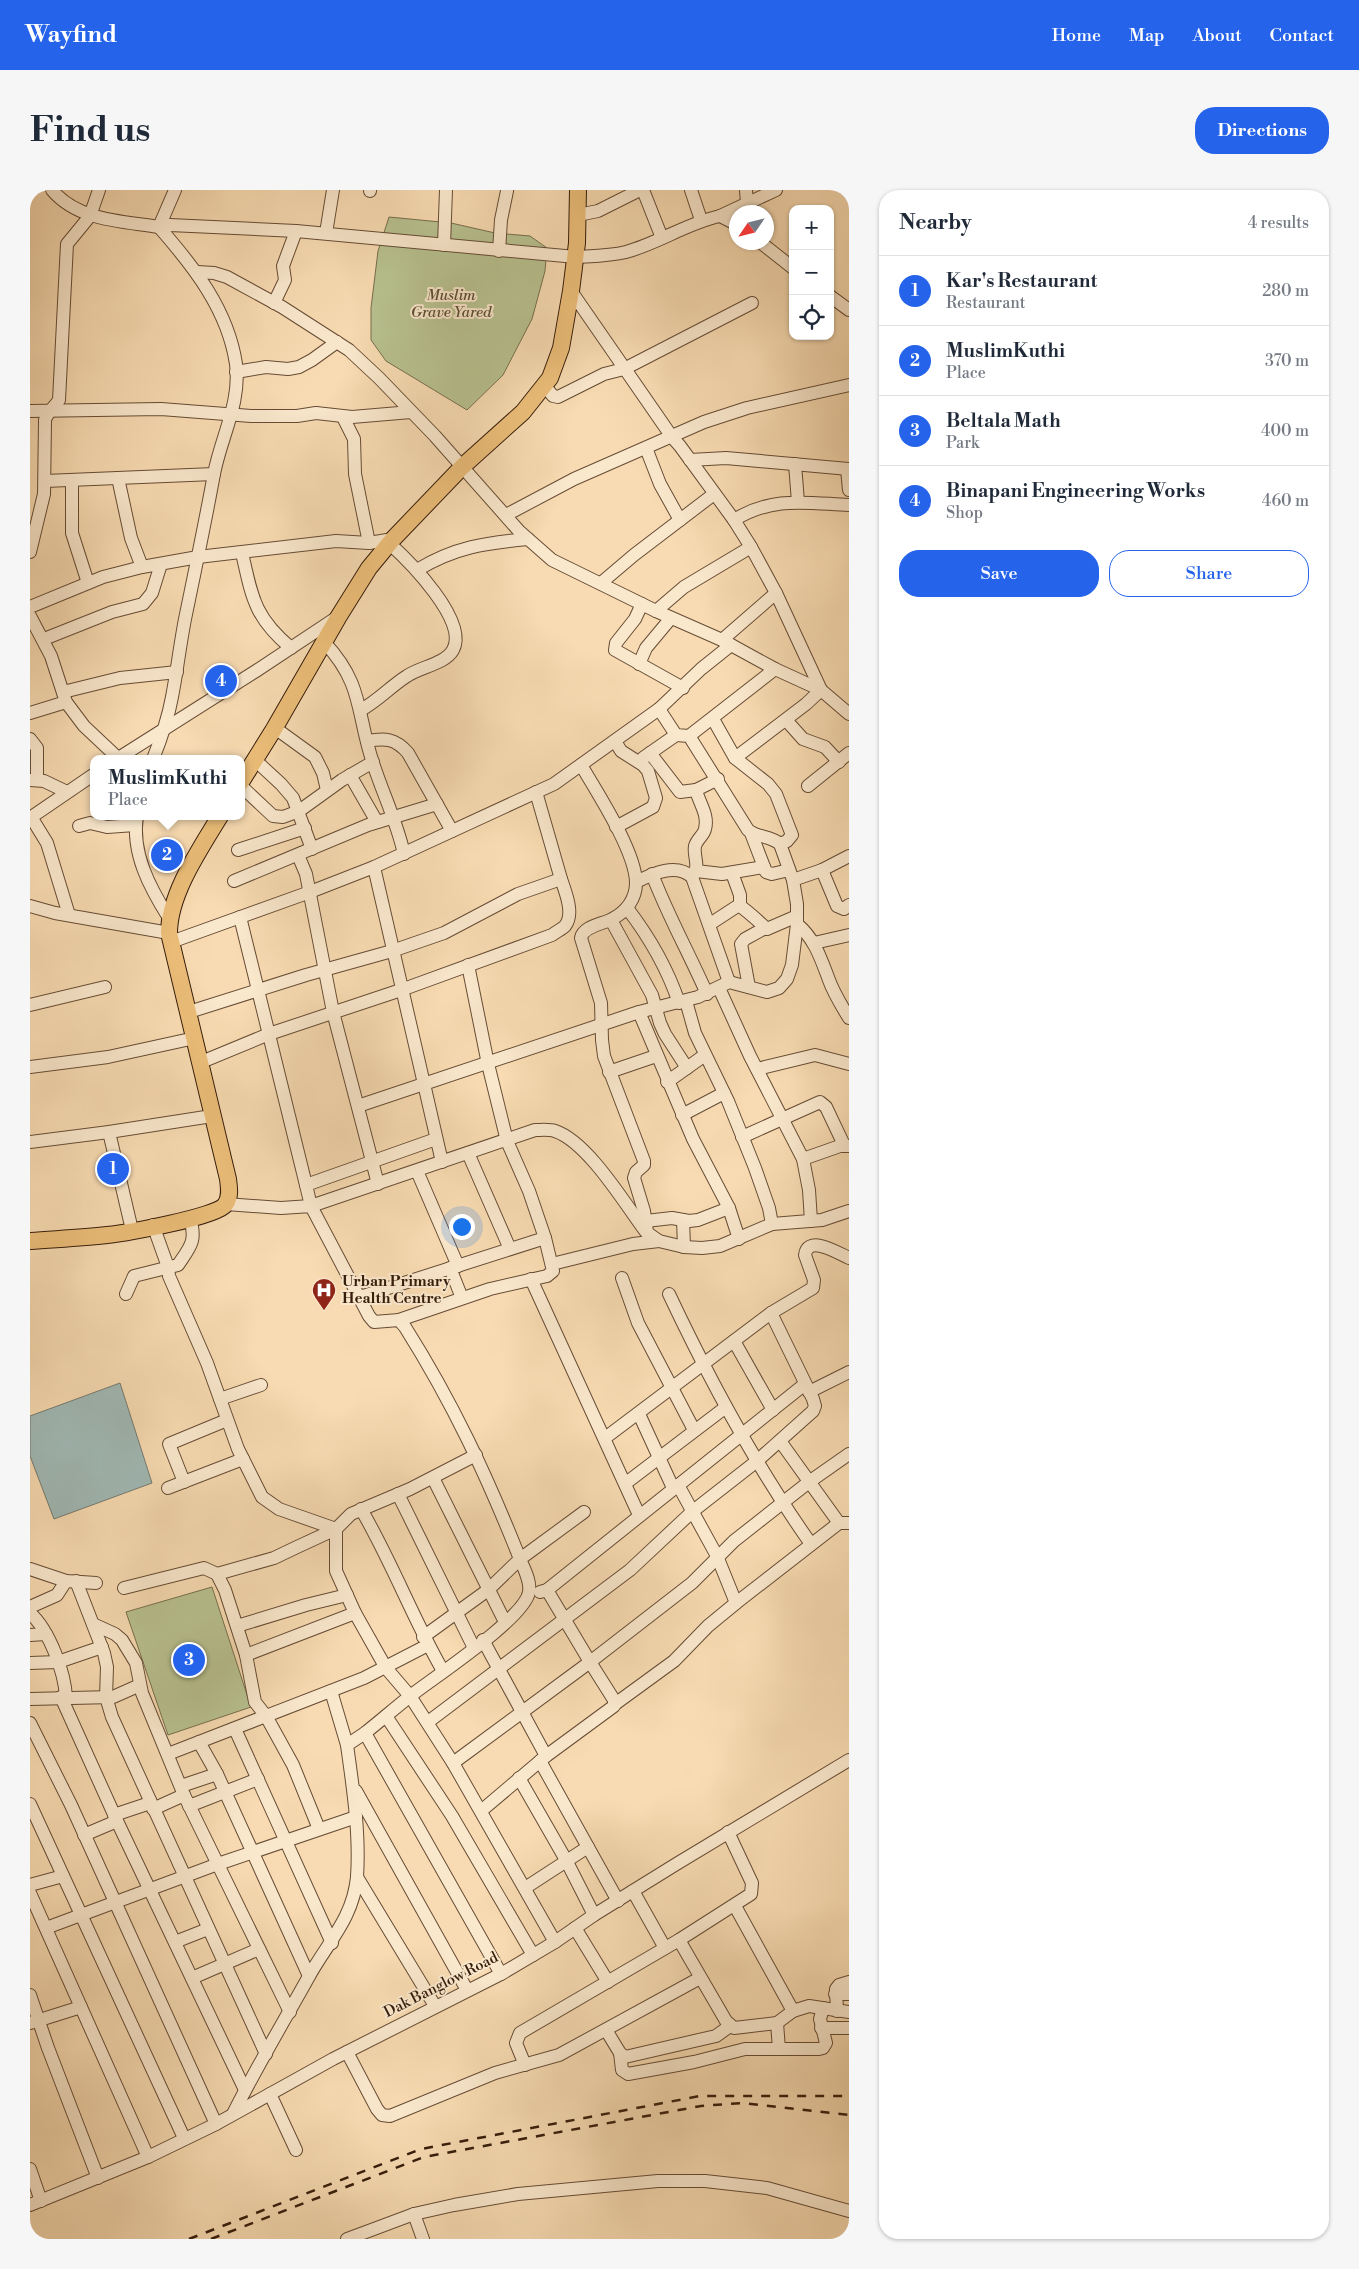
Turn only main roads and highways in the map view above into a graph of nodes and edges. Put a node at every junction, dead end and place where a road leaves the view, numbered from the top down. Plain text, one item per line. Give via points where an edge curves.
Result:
1 (578, 190) edge
2 (245, 777) edge
3 (218, 820) edge
4 (30, 1241) edge

1 - 2 main road via 576,256 571,291 561,348 550,378 523,412 463,466 369,568
3 - 4 main road via 175,899 169,931 228,1179 226,1204 213,1213 107,1235

